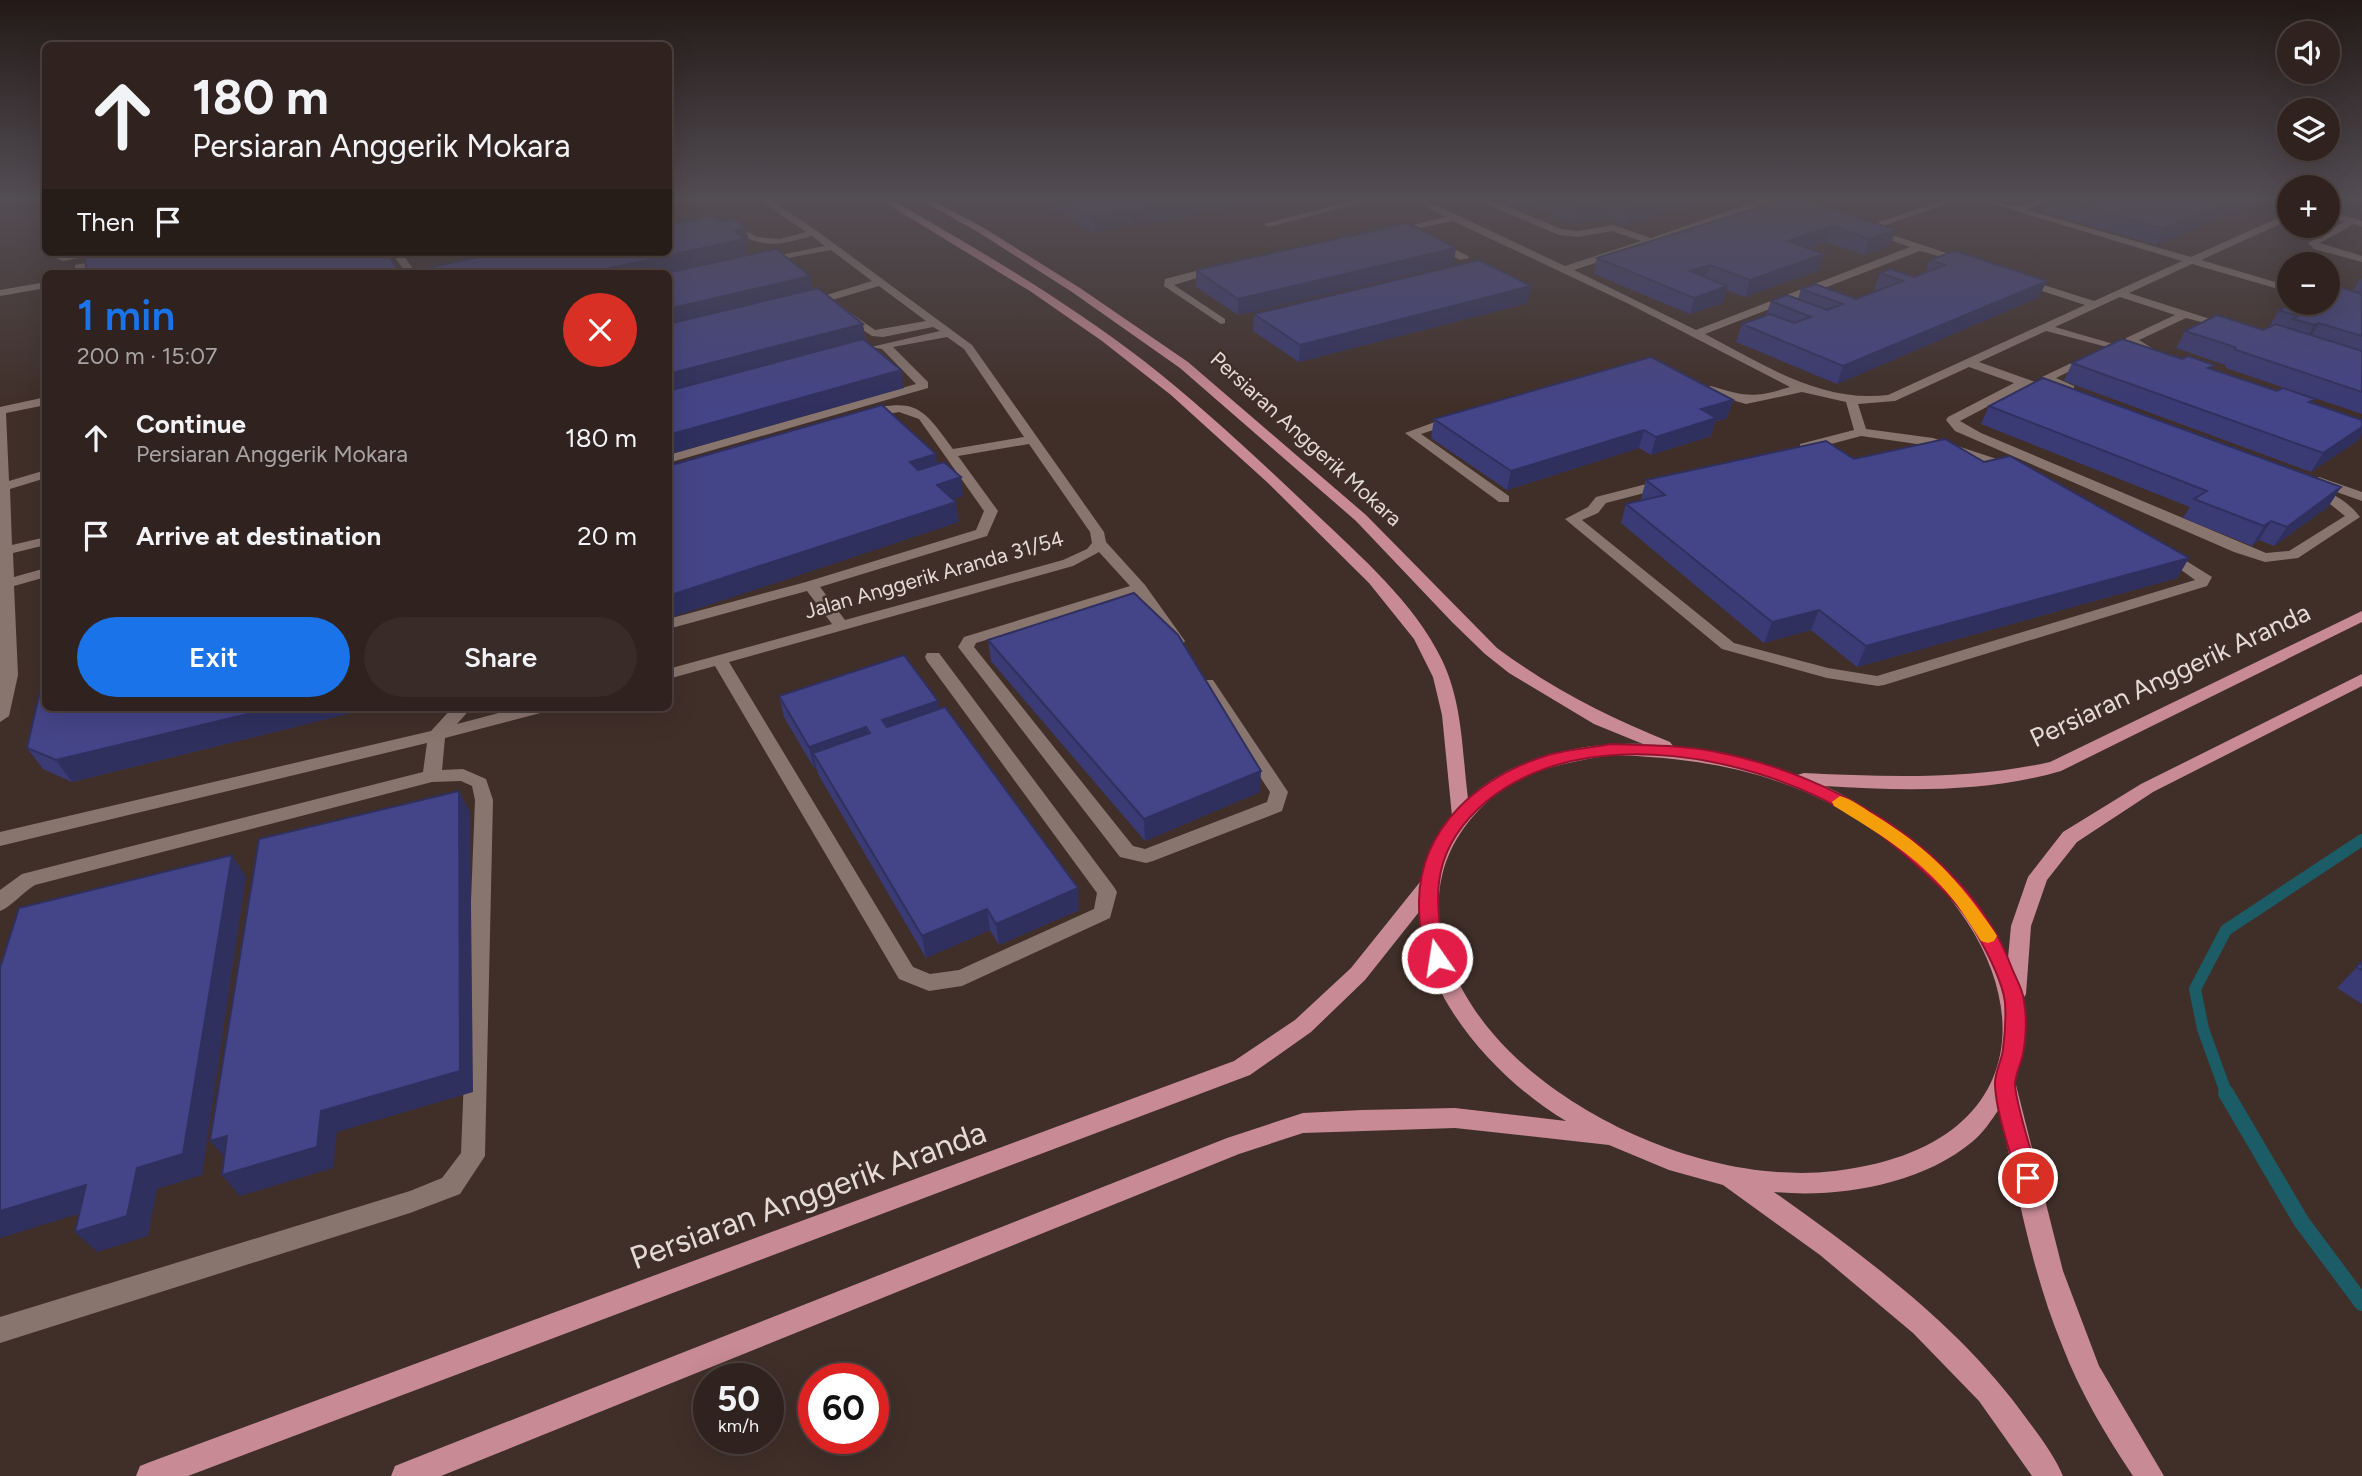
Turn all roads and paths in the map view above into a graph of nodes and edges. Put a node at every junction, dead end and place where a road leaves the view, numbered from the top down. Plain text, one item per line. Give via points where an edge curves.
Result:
1 (861, 268) edge
2 (999, 268) edge
3 (1041, 268) edge
4 (1223, 268) edge
5 (1559, 268) edge
6 (1571, 268) edge
7 (1866, 268) edge
8 (2174, 268) edge
9 (2214, 268) edge
10 (1564, 270) junction
11 (2007, 276) edge
12 (880, 282) junction
13 (42, 286) edge
14 (2277, 286) edge
15 (0, 293) edge
16 (2118, 293) junction
17 (2094, 305) junction
18 (2184, 315) junction
19 (1221, 321) dead end
20 (935, 323) junction
21 (2043, 327) junction
22 (2235, 330) edge
23 (949, 333) junction
24 (1693, 335) junction
25 (885, 346) junction
26 (2114, 346) junction
27 (867, 348) edge
28 (2166, 356) edge
29 (2153, 360) edge
30 (1967, 362) junction
31 (2025, 382) junction
32 (1701, 385) edge
33 (1802, 388) junction
34 (1851, 400) junction
35 (42, 402) edge
36 (0, 411) edge
37 (1471, 414) edge
38 (1861, 432) junction
39 (1034, 439) junction
40 (1796, 449) edge
41 (950, 453) junction
42 (672, 458) edge
43 (672, 469) edge
44 (42, 475) edge
45 (2026, 476) edge
46 (2311, 478) edge
47 (1679, 480) edge
48 (2297, 486) edge
49 (3, 487) junction
50 (2362, 497) edge
51 (1504, 499) dead end
52 (42, 542) edge
53 (1099, 543) junction
54 (2149, 543) edge
55 (5, 551) junction
56 (42, 573) edge
57 (6, 584) junction
58 (811, 585) junction
59 (1140, 588) junction
60 (2362, 616) edge
61 (672, 623) edge
62 (840, 624) junction
63 (933, 657) dead end
64 (720, 660) junction
65 (672, 673) edge
66 (2362, 680) edge
67 (459, 711) edge
68 (527, 711) edge
69 (0, 716) edge
70 (437, 735) junction
71 (1676, 751) junction
72 (432, 776) junction
73 (1790, 779) junction
74 (1460, 814) junction
75 (0, 839) edge
76 (1428, 886) junction
77 (0, 903) edge
78 (2015, 1000) junction
79 (2005, 1083) junction
80 (1616, 1138) junction
81 (1730, 1176) junction
82 (0, 1330) edge
83 (150, 1476) edge
84 (405, 1476) edge
85 (2049, 1476) edge
86 (2150, 1476) edge

1 - 12 street, Jalan Anggerik Aranda 31/54
2 - 74 main road via 1127,355 1246,455 1342,546 1412,626 1433,660 1455,732
3 - 71 main road, Persiaran Anggerik Mokara via 1184,365 1361,518 1491,651 1600,720
4 - 19 street via 1169,281 1169,286
5 - 10 street
6 - 10 street
7 - 24 street
8 - 16 street
9 - 14 street
10 - 24 street
11 - 17 street
12 - 20 street, Jalan Anggerik Aranda 31/54
12 - 20 street via 819,300 872,333
13 - 15 street
16 - 17 street
16 - 18 street
17 - 21 street
18 - 22 street
18 - 28 street via 2130,340
20 - 23 street, Jalan Anggerik Aranda 31/54
21 - 26 street
21 - 30 street
23 - 25 street
23 - 39 street, Jalan Anggerik Aranda 31/54 via 968,347
24 - 33 street
25 - 27 street
25 - 42 street via 924,385
26 - 29 street
26 - 31 street via 2048,377 2080,398
30 - 31 street
30 - 34 street via 1891,398
31 - 48 street via 1952,420 1976,436 2265,558 2292,555 2353,516 2336,501
32 - 33 street via 1732,400 1749,402
33 - 34 street
34 - 38 street
35 - 36 street
36 - 49 street
37 - 51 street via 1411,433
38 - 40 street
38 - 45 street via 1933,442
39 - 41 street
39 - 53 street, Jalan Anggerik Aranda 31/54 via 1097,533
41 - 43 street via 923,416 900,408
41 - 58 street via 991,511 982,533
44 - 49 street
46 - 50 street
47 - 54 street via 1601,500 1593,510 1572,519 1728,646 1826,673 1878,681 2202,583 2204,577
49 - 55 street
52 - 55 street
53 - 59 street
53 - 62 street, Jalan Anggerik Aranda 31/54 via 1092,552 1068,563
55 - 57 street
56 - 57 street
57 - 69 street via 10,675
58 - 61 street
58 - 62 street
59 - 59 street via 1279,792 1275,806 1146,856 1128,852 966,647 970,640
60 - 73 main road, Persiaran Anggerik Aranda via 2055,767 2010,778 1949,782
62 - 64 street, Jalan Anggerik Aranda 31/54
63 - 64 street via 1107,892 1103,913 962,978 929,983 906,973
64 - 65 street, Jalan Anggerik Aranda 31/54
66 - 78 main road via 2147,788 2070,837 2038,877 2025,914
67 - 70 street
68 - 70 street
70 - 72 street
70 - 75 street
71 - 73 main road via 1740,763
71 - 74 main road via 1611,749 1552,760 1500,782
72 - 77 street via 29,879
72 - 82 street via 463,775 480,783 484,800 473,1156 451,1186
73 - 78 main road via 1863,814 1928,863 1980,921
74 - 76 main road via 1434,859
76 - 80 main road via 1428,921 1437,958 1455,997 1482,1036 1564,1108
76 - 83 main road, Persiaran Anggerik Aranda via 1358,974 1303,1026 1242,1068
78 - 79 main road via 2014,1052
79 - 81 main road via 1967,1133 1904,1168 1822,1183
79 - 86 main road via 2064,1313 2088,1374
80 - 81 main road via 1671,1161
80 - 84 main road via 1455,1118 1303,1123 1235,1145
81 - 85 main road via 1808,1230 1945,1344 1982,1383

